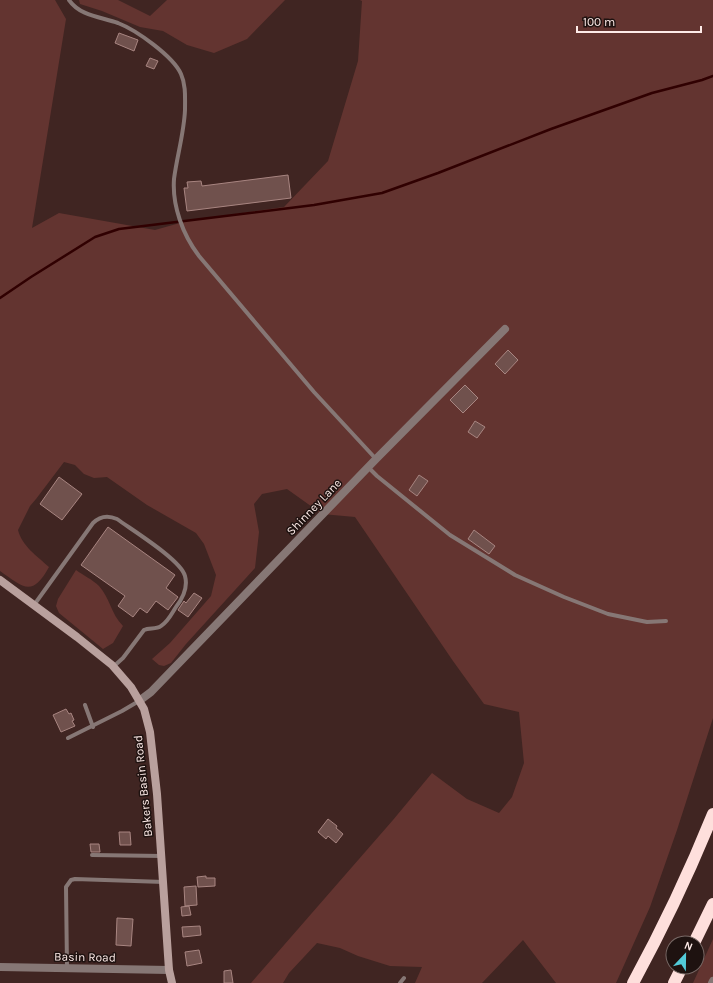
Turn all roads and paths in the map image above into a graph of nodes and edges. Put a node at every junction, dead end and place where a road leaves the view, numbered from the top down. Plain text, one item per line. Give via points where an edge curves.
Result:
1 (69, 0) edge
2 (505, 329) dead end
3 (376, 459) junction
4 (368, 467) junction
5 (0, 580) edge
6 (34, 605) junction
7 (666, 621) dead end
8 (113, 667) junction
9 (139, 700) junction
10 (85, 705) dead end
11 (93, 727) junction
12 (68, 738) dead end
13 (713, 814) edge
14 (92, 855) dead end
15 (162, 856) junction
16 (164, 882) junction
17 (713, 904) edge
18 (698, 935) edge
19 (0, 967) edge
20 (67, 968) junction
21 (169, 970) junction
22 (404, 978) dead end
23 (172, 983) edge
24 (400, 983) edge
25 (633, 983) edge

1 - 3 lane via 88,14 118,23 138,33 169,59 181,74 184,86 184,116 174,189 188,240 314,392
2 - 3 street, Shinney Lane
3 - 4 street, Shinney Lane
4 - 7 lane via 450,535 515,575 608,614 647,622
4 - 9 street, Shinney Lane via 151,692
5 - 6 main road, Bakers Basin Road
6 - 8 main road, Bakers Basin Road
6 - 8 lane via 93,523 100,518 109,516 117,519 173,560 185,575 186,588 182,599 165,623 159,628 144,630
8 - 9 main road, Bakers Basin Road
9 - 11 lane
9 - 15 main road, Bakers Basin Road via 150,732
10 - 11 lane
11 - 12 lane
13 - 25 highway via 683,885
14 - 15 lane
15 - 16 main road, Bakers Basin Road
16 - 20 lane via 71,880 66,887
16 - 21 main road, Bakers Basin Road
17 - 18 highway
19 - 20 street, Basin Road
20 - 21 street, Basin Road
21 - 23 main road, Bakers Basin Road
22 - 24 lane

